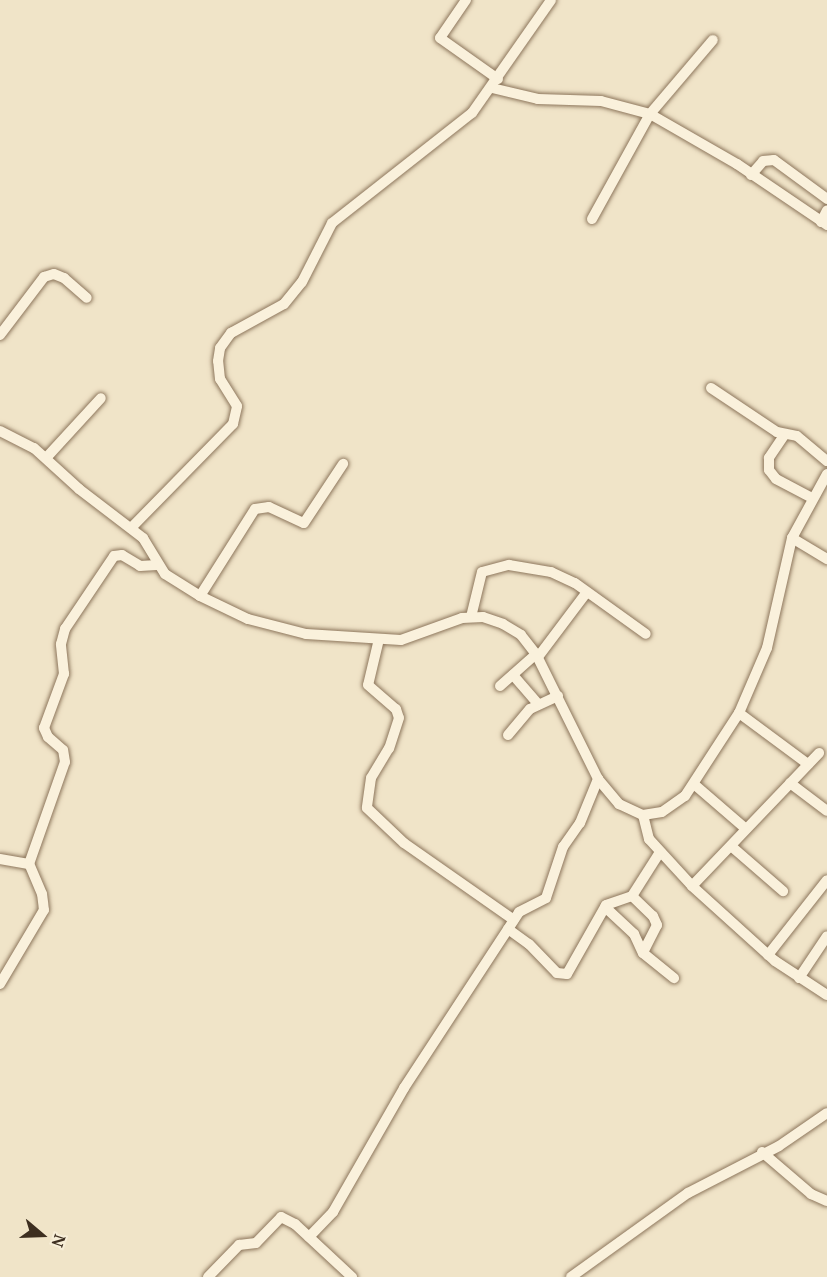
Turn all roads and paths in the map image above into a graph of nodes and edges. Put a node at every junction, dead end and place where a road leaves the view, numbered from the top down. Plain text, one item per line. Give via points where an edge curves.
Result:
1 (466, 0) edge
2 (547, 1) edge
3 (713, 40) dead end
4 (495, 84) junction
5 (650, 114) junction
6 (751, 175) junction
7 (827, 199) edge
8 (827, 210) edge
9 (592, 219) dead end
10 (824, 224) edge
11 (87, 298) dead end
12 (0, 335) edge
13 (711, 388) dead end
14 (100, 398) dead end
15 (0, 431) edge
16 (785, 434) junction
17 (46, 458) junction
18 (827, 461) edge
19 (343, 464) dead end
20 (827, 474) edge
21 (812, 498) junction
22 (131, 528) junction
23 (792, 538) junction
24 (827, 559) edge
25 (157, 565) junction
26 (587, 591) junction
27 (200, 596) junction
28 (471, 617) junction
29 (646, 634) dead end
30 (379, 639) junction
31 (537, 655) junction
32 (513, 675) junction
33 (500, 686) dead end
34 (558, 696) junction
35 (538, 704) junction
36 (739, 713) junction
37 (508, 735) dead end
38 (819, 753) dead end
39 (808, 764) junction
40 (598, 779) junction
41 (790, 783) junction
42 (695, 785) junction
43 (827, 811) edge
44 (643, 815) junction
45 (746, 829) junction
46 (731, 846) junction
47 (660, 852) junction
48 (0, 859) edge
49 (29, 864) junction
50 (827, 880) edge
51 (692, 886) junction
52 (783, 891) dead end
53 (632, 896) junction
54 (605, 907) junction
55 (511, 925) junction
56 (827, 936) edge
57 (643, 953) junction
58 (768, 955) junction
59 (674, 978) dead end
60 (799, 978) junction
61 (0, 984) edge
62 (827, 995) edge
63 (827, 1113) edge
64 (762, 1152) junction
65 (827, 1201) edge
66 (309, 1238) junction
67 (208, 1277) edge
68 (352, 1277) edge
69 (571, 1277) edge

1 - 4 street via 440,38
2 - 4 street
3 - 5 street
4 - 5 street via 538,99 601,101
4 - 22 street via 472,113 332,223 302,282 285,304 231,333 220,348 218,361 220,379 237,406 233,424
5 - 6 street
5 - 9 street
6 - 7 street via 763,161 774,160
6 - 10 street
8 - 10 street
11 - 12 street via 64,278 54,274 44,277
13 - 16 street
14 - 17 street
15 - 17 street
16 - 18 street via 797,436
16 - 21 street via 769,458 769,470
17 - 22 street
19 - 27 street via 304,524 269,507 255,509
20 - 21 street
21 - 23 street
22 - 25 street via 148,544
23 - 24 street
23 - 36 street via 767,648
25 - 27 street
25 - 49 street via 140,566 122,555 114,556 64,629 64,674 44,728 63,750 64,762
26 - 28 street via 551,572 510,565 492,567 479,580
26 - 29 street
26 - 31 street
27 - 30 street via 272,627
28 - 30 street via 406,640
28 - 31 street via 503,624 521,635
30 - 55 street via 368,686 396,710 399,718 389,748 371,778 367,808 404,843
31 - 32 street
31 - 34 street
32 - 33 street
32 - 35 street
34 - 35 street
34 - 40 street
35 - 37 street
36 - 39 street
36 - 42 street
38 - 39 street
39 - 41 street
40 - 44 street via 620,804
40 - 55 street via 580,823 563,847 546,898 526,906
41 - 43 street
41 - 45 street
42 - 44 street via 662,813
42 - 45 street
44 - 47 street via 649,839
45 - 46 street
46 - 51 street
46 - 52 street
47 - 51 street
47 - 53 street
48 - 49 street
49 - 61 street via 44,910
50 - 58 street
51 - 58 street
53 - 54 street via 611,901
53 - 57 street via 657,925
54 - 55 street via 573,967 564,975
54 - 57 street via 634,934
55 - 66 street via 404,1088 333,1212
56 - 60 street
57 - 59 street
58 - 60 street
60 - 62 street
63 - 64 street via 779,1146
64 - 65 street via 811,1194
64 - 69 street via 688,1193
66 - 67 street via 292,1222 278,1218 256,1243 239,1245
66 - 68 street

